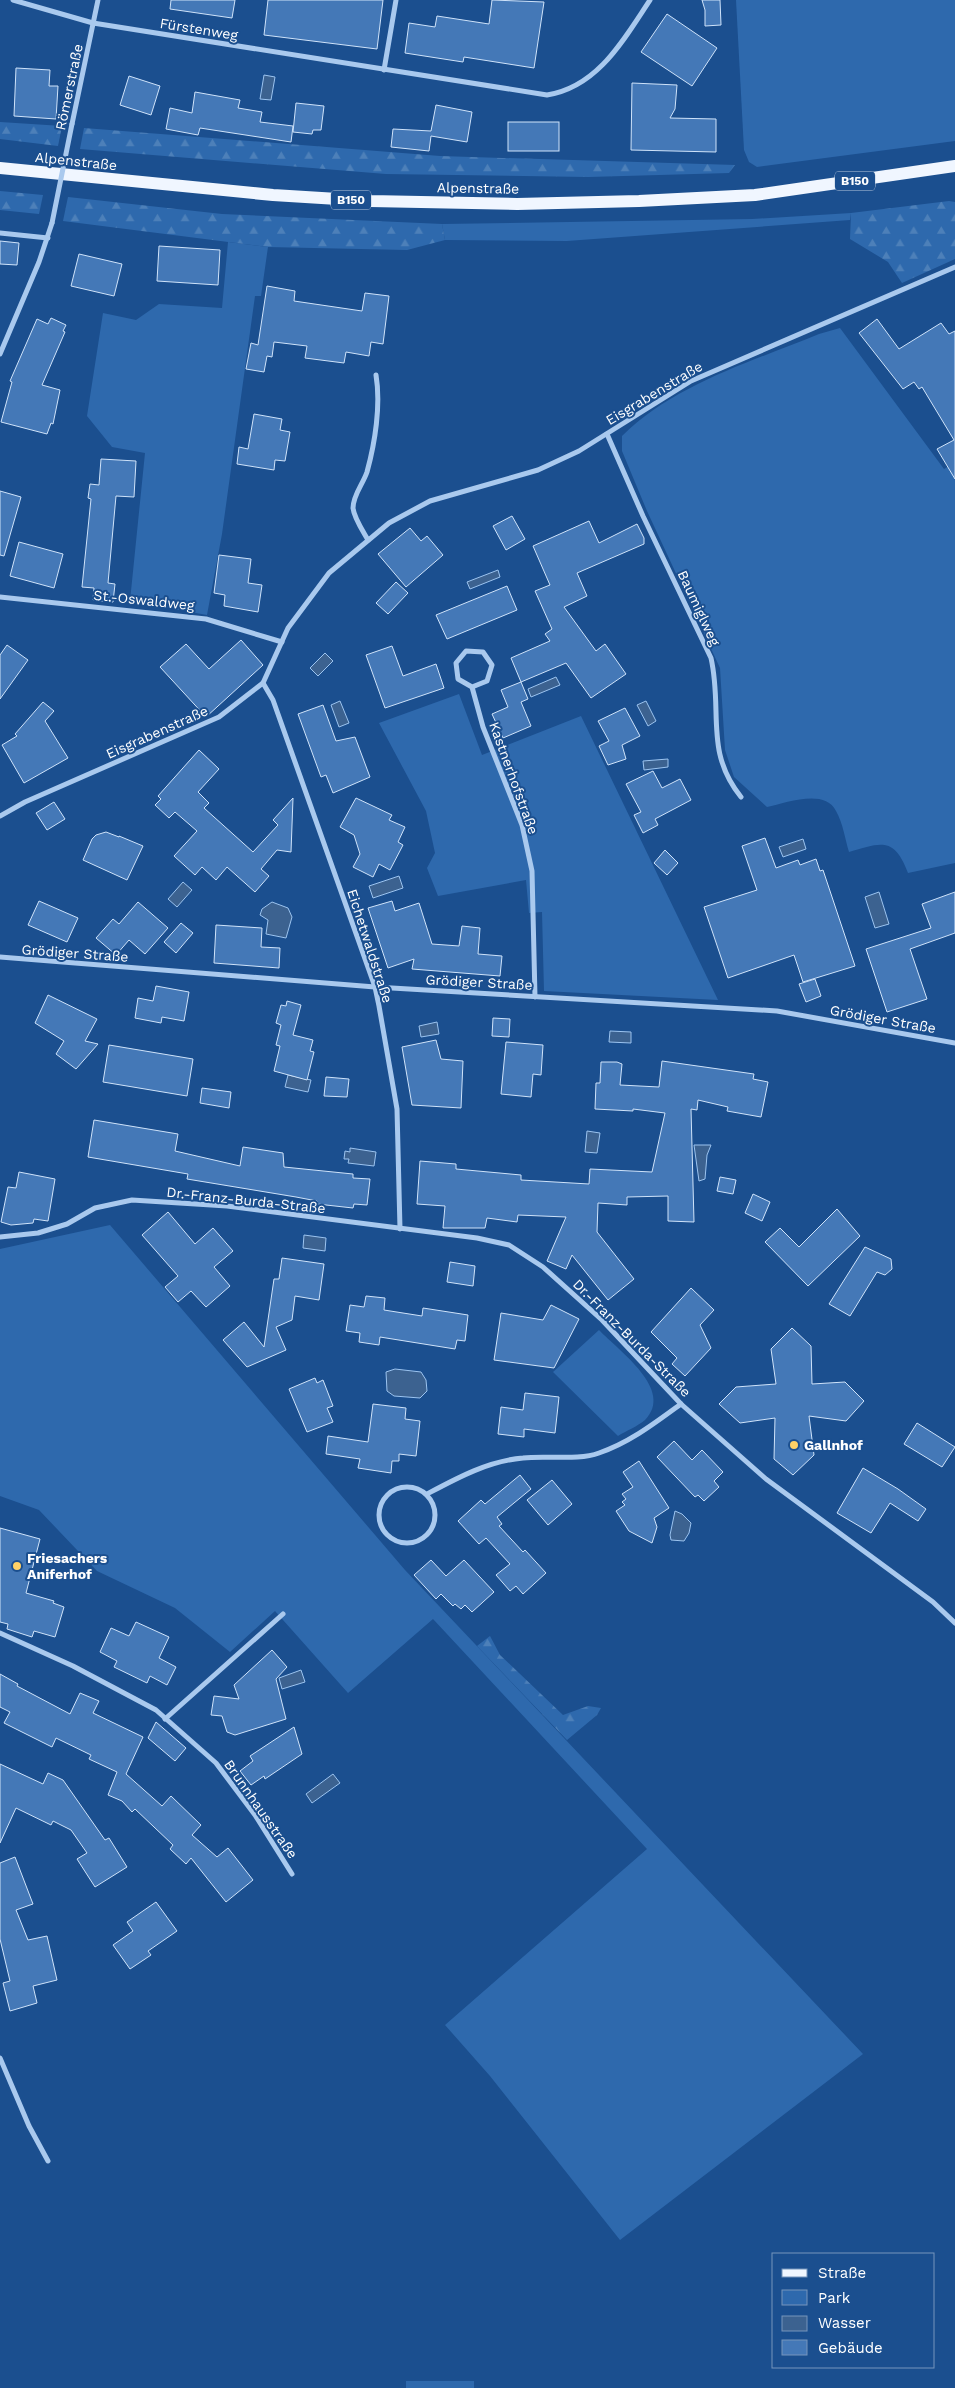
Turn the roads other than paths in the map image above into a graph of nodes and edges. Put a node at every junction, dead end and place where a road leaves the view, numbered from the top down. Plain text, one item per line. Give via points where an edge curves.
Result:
1 (12, 0) edge
2 (98, 0) edge
3 (396, 0) edge
4 (650, 0) edge
5 (93, 23) junction
6 (384, 70) junction
7 (955, 166) edge
8 (0, 168) edge
9 (0, 233) edge
10 (48, 238) junction
11 (955, 267) edge
12 (0, 354) edge
13 (376, 375) dead end
14 (607, 434) junction
15 (368, 540) junction
16 (0, 597) edge
17 (282, 642) junction
18 (262, 684) junction
19 (472, 687) junction
20 (741, 797) dead end
21 (0, 816) edge
22 (0, 957) edge
23 (375, 987) junction
24 (535, 997) junction
25 (955, 1043) edge
26 (400, 1229) junction
27 (0, 1238) edge
28 (681, 1404) junction
29 (427, 1494) junction
30 (283, 1614) dead end
31 (955, 1623) edge
32 (0, 1633) edge
33 (165, 1719) junction
34 (292, 1874) dead end
35 (0, 2058) edge
36 (48, 2161) dead end

1 - 5 street, Fürstenweg
2 - 5 street, Römerstraße
3 - 6 street
4 - 6 street, Fürstenweg via 609,58 585,81 564,92 547,95
5 - 6 street, Fürstenweg
5 - 10 street, Römerstraße, bridge
7 - 8 main road, Alpenstraße / B150 via 755,195 639,202 517,204 272,195
9 - 10 street
10 - 12 street, Römerstraße
11 - 14 street, Eisgrabenstraße via 691,381
13 - 15 street via 378,392 371,455 354,498 353,511
14 - 15 street, Eisgrabenstraße via 538,470 430,501 389,523
14 - 20 street, Baumiglweg via 711,658 716,682 718,754 728,781
15 - 17 street, Eisgrabenstraße via 329,573 288,628
16 - 17 street, St.-Oswaldweg via 206,619
17 - 18 street, Eisgrabenstraße
18 - 21 street, Eisgrabenstraße via 219,717
18 - 23 street, Eichetwaldstraße via 273,700
19 - 19 street, Kastnerhofstraße via 487,681 492,665 483,652 466,651 456,663 458,679
19 - 24 street, Kastnerhofstraße via 483,727 522,826 532,871
22 - 23 street, Grödiger Straße
23 - 24 street, Grödiger Straße
23 - 26 street, Eichetwaldstraße via 397,1110
24 - 25 street, Grödiger Straße via 777,1011
26 - 27 street, Dr.-Franz-Burda-Straße via 227,1206 132,1200 95,1208 67,1224 38,1233
26 - 28 street, Dr.-Franz-Burda-Straße via 509,1245 543,1268 602,1320
28 - 29 street via 647,1428 598,1454 503,1461
28 - 31 street, Dr.-Franz-Burda-Straße via 766,1479 933,1602
29 - 29 street via 407,1486 386,1496 379,1515 388,1535 396,1540 412,1542 422,1539 431,1530 435,1511
30 - 33 street
32 - 33 street, Brunnhausstraße via 73,1666 156,1710
33 - 34 street, Brunnhausstraße via 216,1763 255,1815
35 - 36 street

